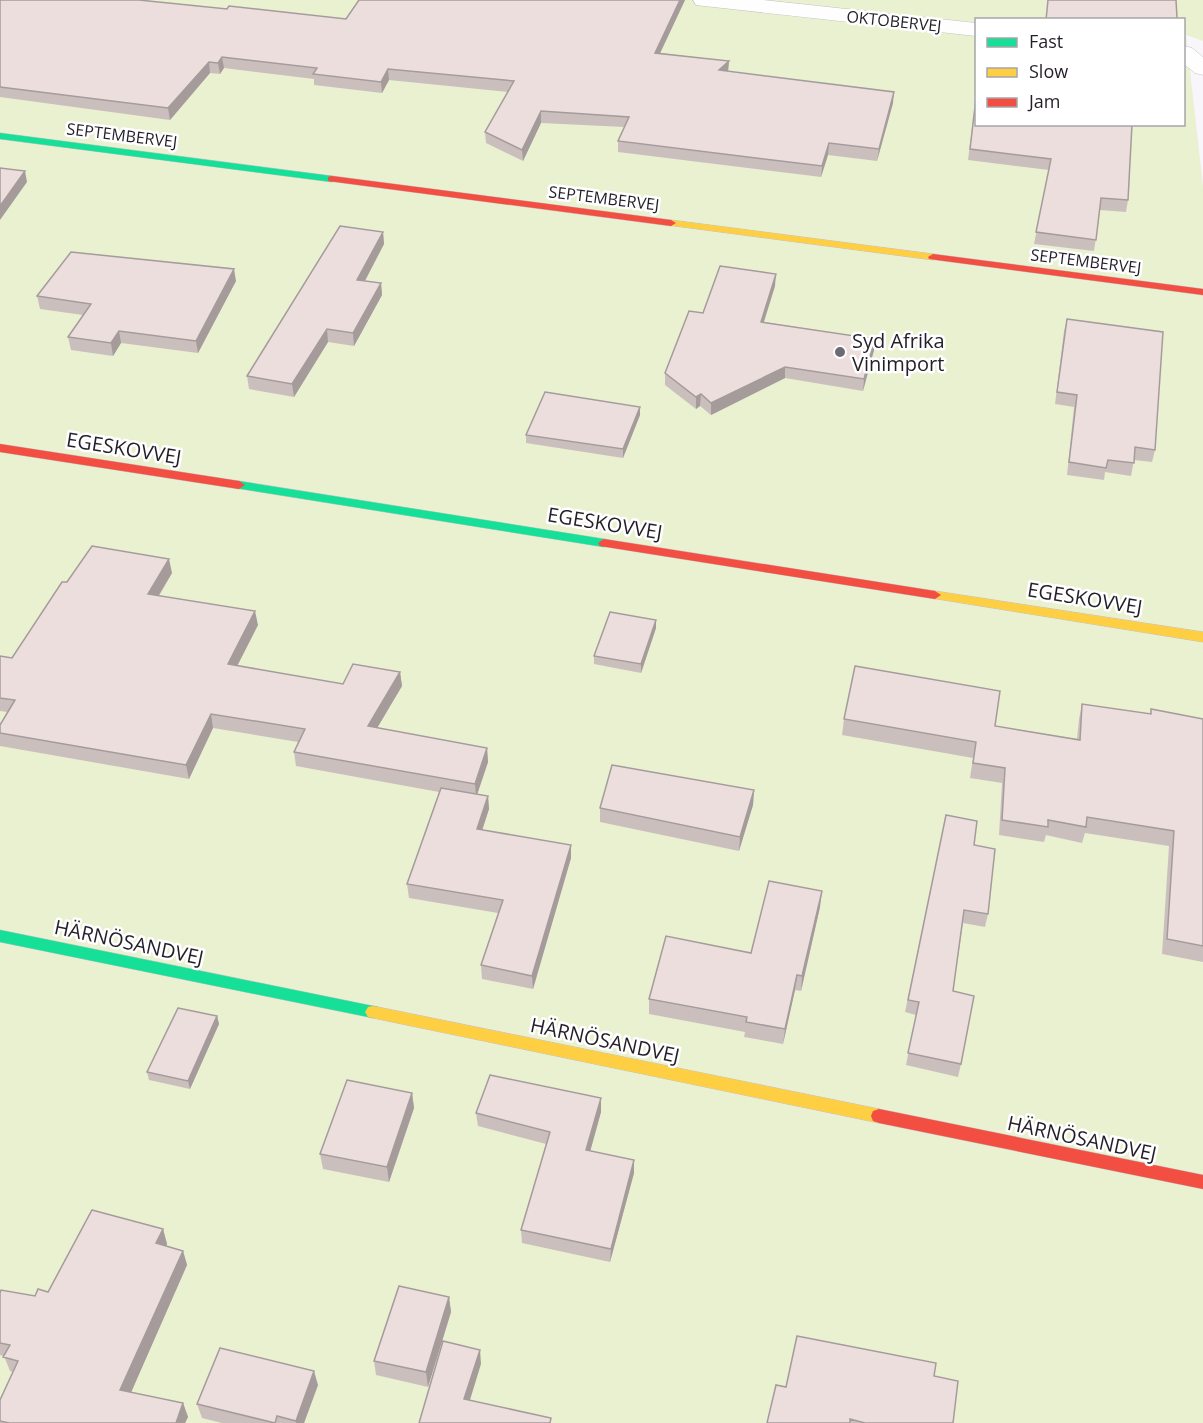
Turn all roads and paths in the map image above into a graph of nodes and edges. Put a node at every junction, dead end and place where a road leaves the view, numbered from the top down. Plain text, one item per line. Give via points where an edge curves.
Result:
1 (704, 0) edge
2 (975, 30) edge
3 (1185, 54) edge
4 (1203, 68) edge
5 (0, 136) edge
6 (1203, 292) edge
7 (0, 448) edge
8 (1203, 637) edge
9 (0, 936) edge
10 (1203, 1182) edge

1 - 2 street, OKTOBERVEJ
3 - 4 street
5 - 6 street, SEPTEMBERVEJ
7 - 8 street, EGESKOVVEJ
9 - 10 street, HÄRNÖSANDVEJ

